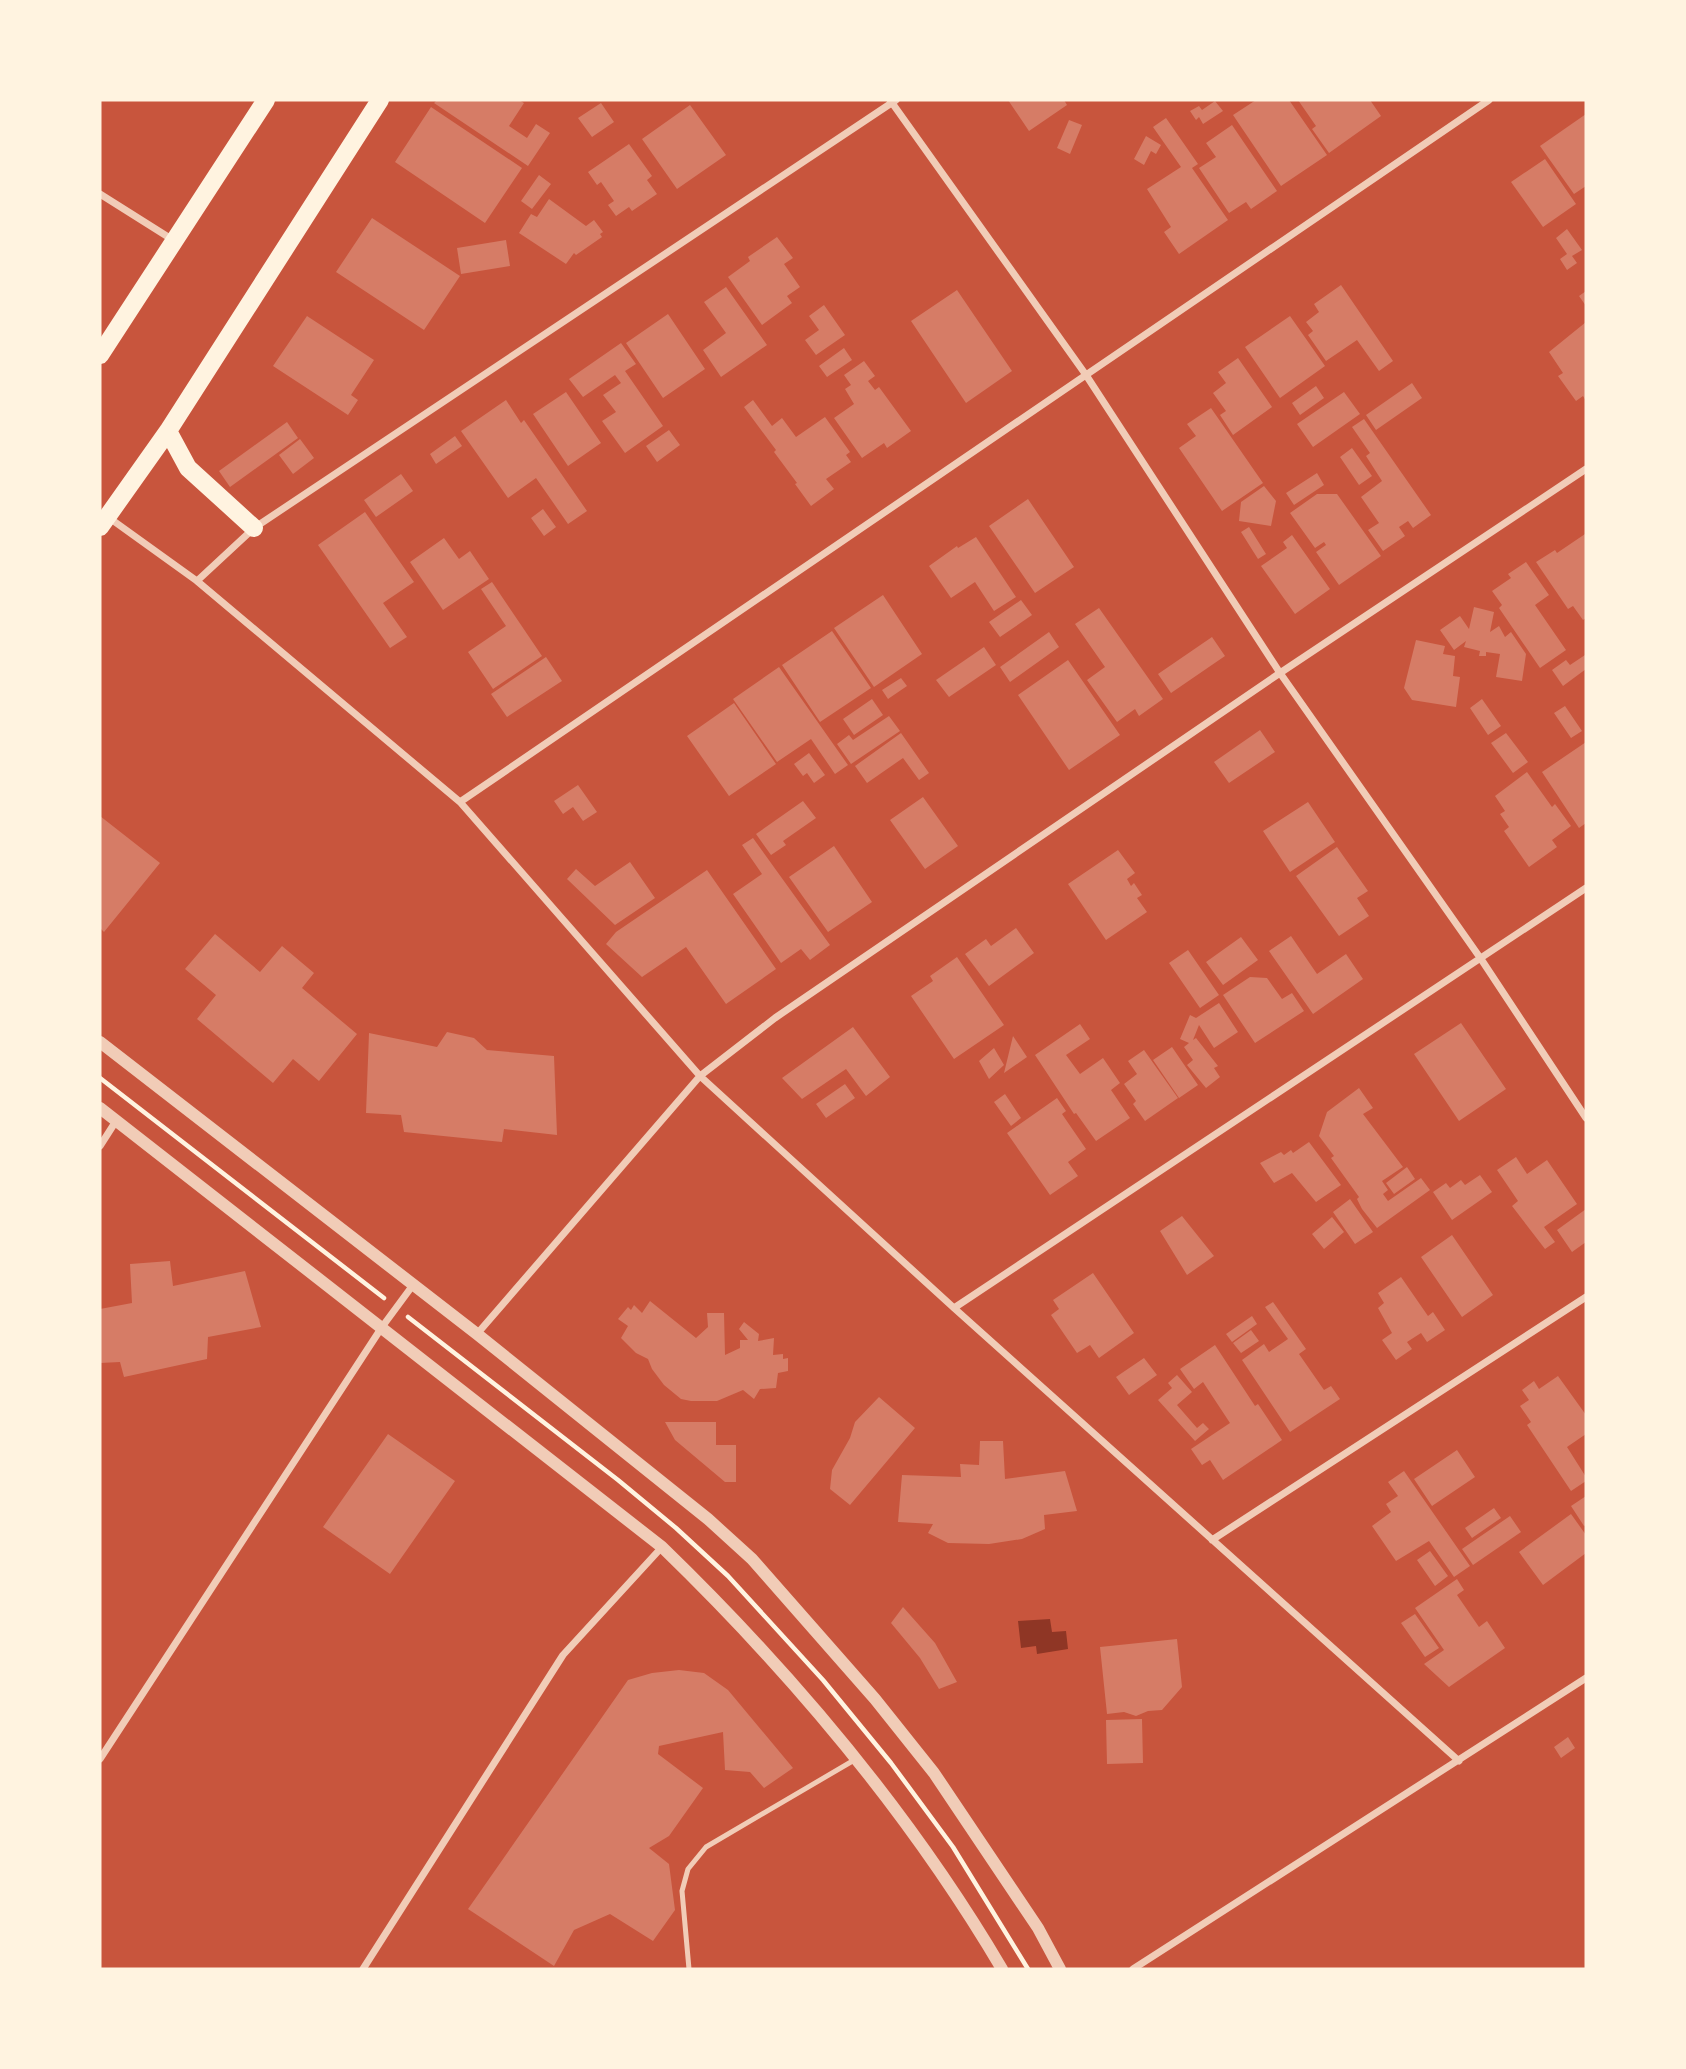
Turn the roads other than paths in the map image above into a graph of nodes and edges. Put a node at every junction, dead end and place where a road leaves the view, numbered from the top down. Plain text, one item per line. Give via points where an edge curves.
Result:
1 (266, 100) edge
2 (380, 100) edge
3 (1489, 100) edge
4 (892, 101) edge
5 (100, 194) edge
6 (174, 241) junction
7 (100, 355) edge
8 (1086, 375) junction
9 (169, 431) junction
10 (1586, 469) edge
11 (103, 522) edge
12 (254, 528) junction
13 (197, 581) junction
14 (1280, 673) junction
15 (460, 803) junction
16 (1586, 888) edge
17 (1481, 959) junction
18 (100, 1042) edge
19 (701, 1076) junction
20 (100, 1108) edge
21 (1586, 1118) edge
22 (116, 1121) junction
23 (100, 1146) edge
24 (413, 1285) junction
25 (1586, 1297) edge
26 (954, 1308) junction
27 (382, 1327) junction
28 (477, 1335) junction
29 (1212, 1540) junction
30 (662, 1547) junction
31 (1586, 1678) edge
32 (100, 1759) edge
33 (856, 1759) junction
34 (1459, 1761) junction
35 (363, 1969) edge
36 (689, 1969) edge
37 (1002, 1969) edge
38 (1060, 1969) edge
39 (1133, 1969) edge

1 - 6 main road
2 - 9 main road
3 - 8 street
4 - 8 street
4 - 12 street
5 - 6 street
6 - 7 main road
8 - 14 street
8 - 15 street
9 - 11 main road
9 - 12 main road via 188,468
10 - 14 street
11 - 13 street
12 - 13 street
13 - 15 street
14 - 17 street
14 - 19 street via 775,1018
15 - 19 street
16 - 17 street
17 - 21 street
17 - 26 street
18 - 24 street
19 - 26 street
19 - 28 street
20 - 22 street
22 - 23 street
22 - 27 street
24 - 27 street
24 - 28 street
25 - 29 street
26 - 29 street
27 - 30 street
27 - 32 street
28 - 38 street via 708,1518 752,1559 934,1773 1038,1928
29 - 34 street
30 - 33 street via 733,1616
30 - 35 street via 563,1655
31 - 34 street
33 - 36 lane via 706,1847 688,1869 682,1891
33 - 37 street via 916,1837
34 - 39 street

